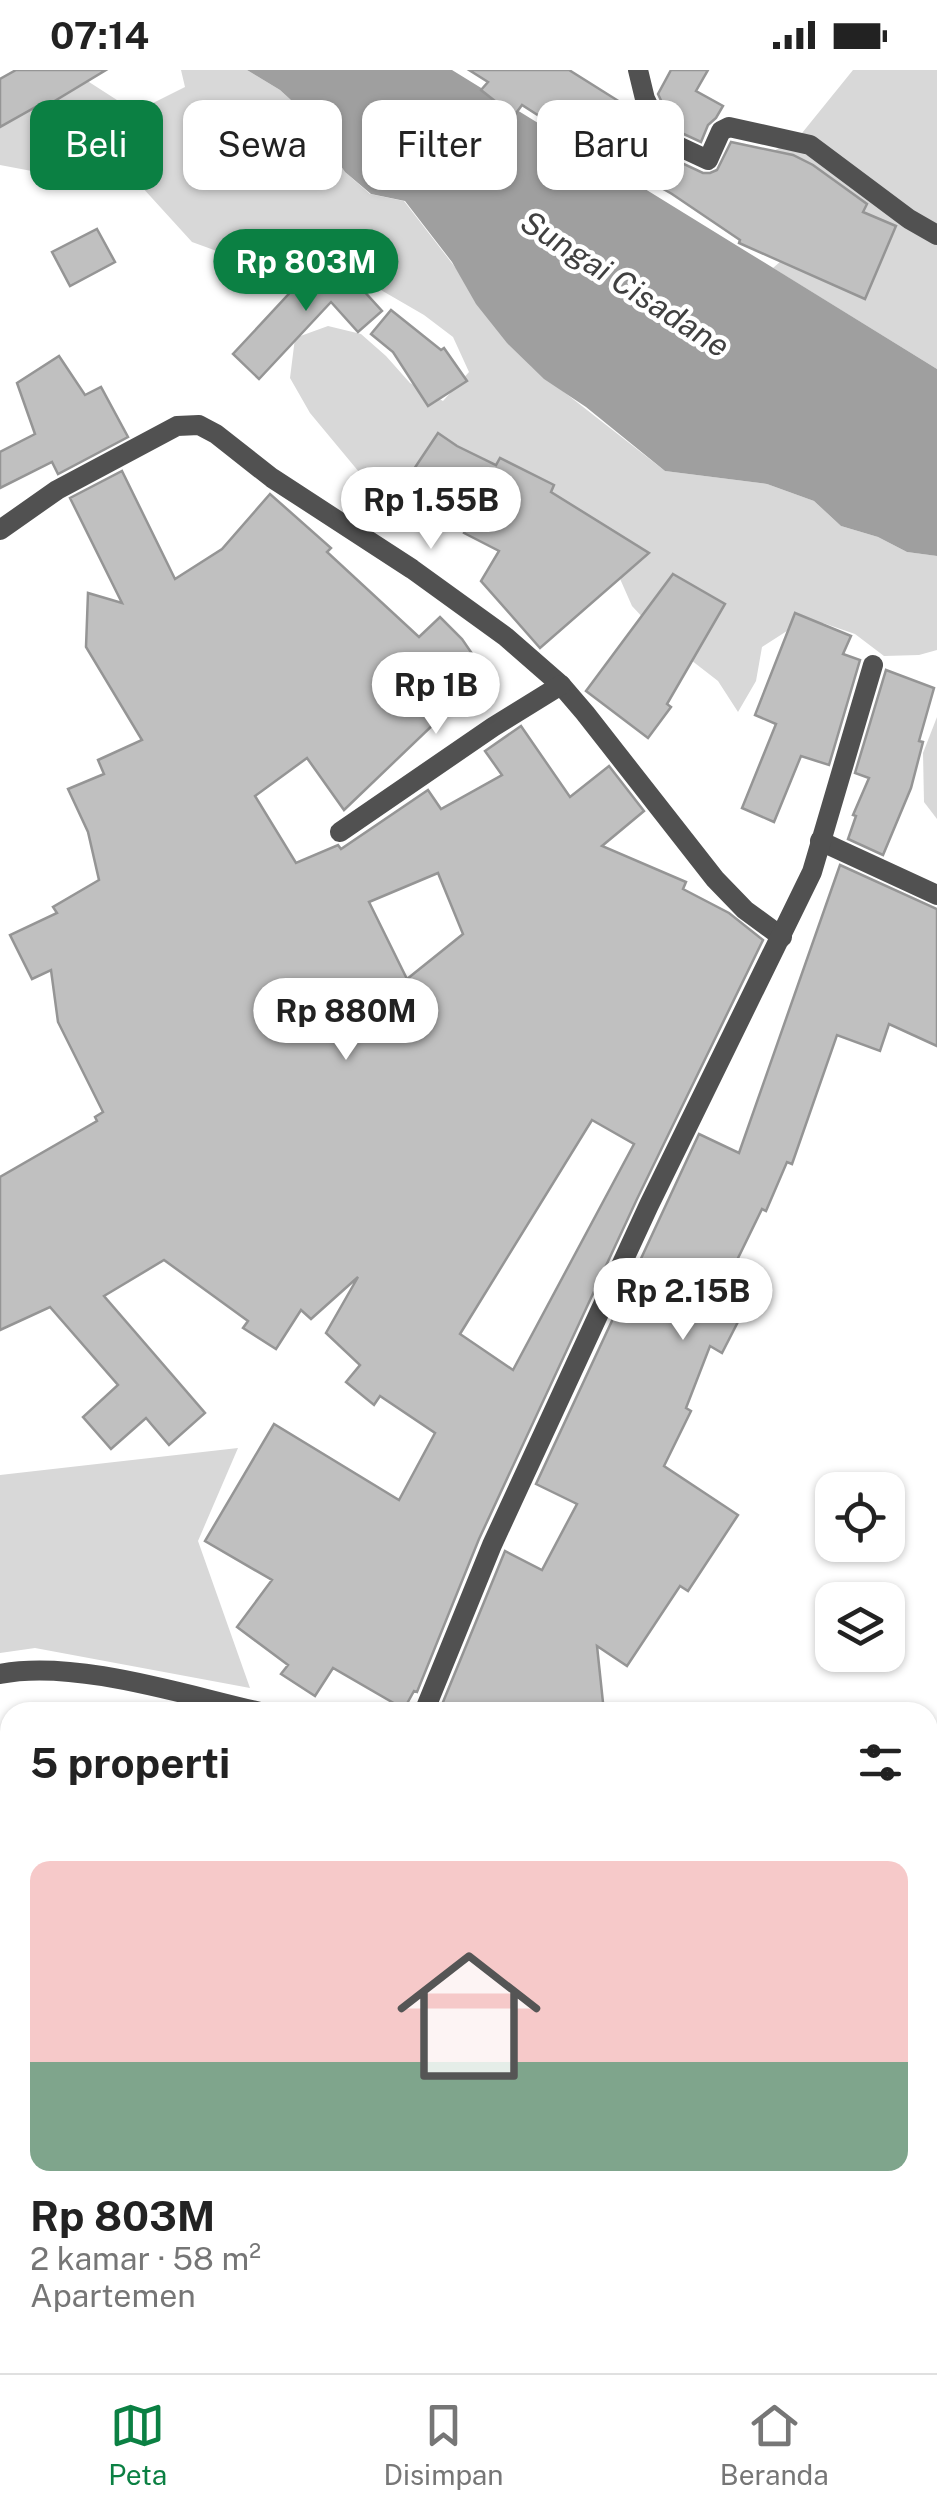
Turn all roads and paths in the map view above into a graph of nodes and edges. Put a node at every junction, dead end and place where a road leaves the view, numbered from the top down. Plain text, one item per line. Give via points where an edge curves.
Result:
1 (638, 70) edge
2 (937, 234) edge
3 (0, 530) edge
4 (873, 665) dead end
5 (560, 685) junction
6 (340, 832) dead end
7 (820, 841) junction
8 (937, 895) edge
9 (782, 937) junction
10 (0, 1674) edge
11 (216, 1702) edge
12 (428, 1702) edge

1 - 2 street via 665,140 708,160 721,130 729,127 810,144
3 - 5 street via 130,450 177,426 199,425 412,569
4 - 7 street
5 - 6 street
5 - 9 street via 715,879
7 - 8 street
7 - 9 street
9 - 12 street via 649,1205
10 - 11 street via 26,1669 112,1678

